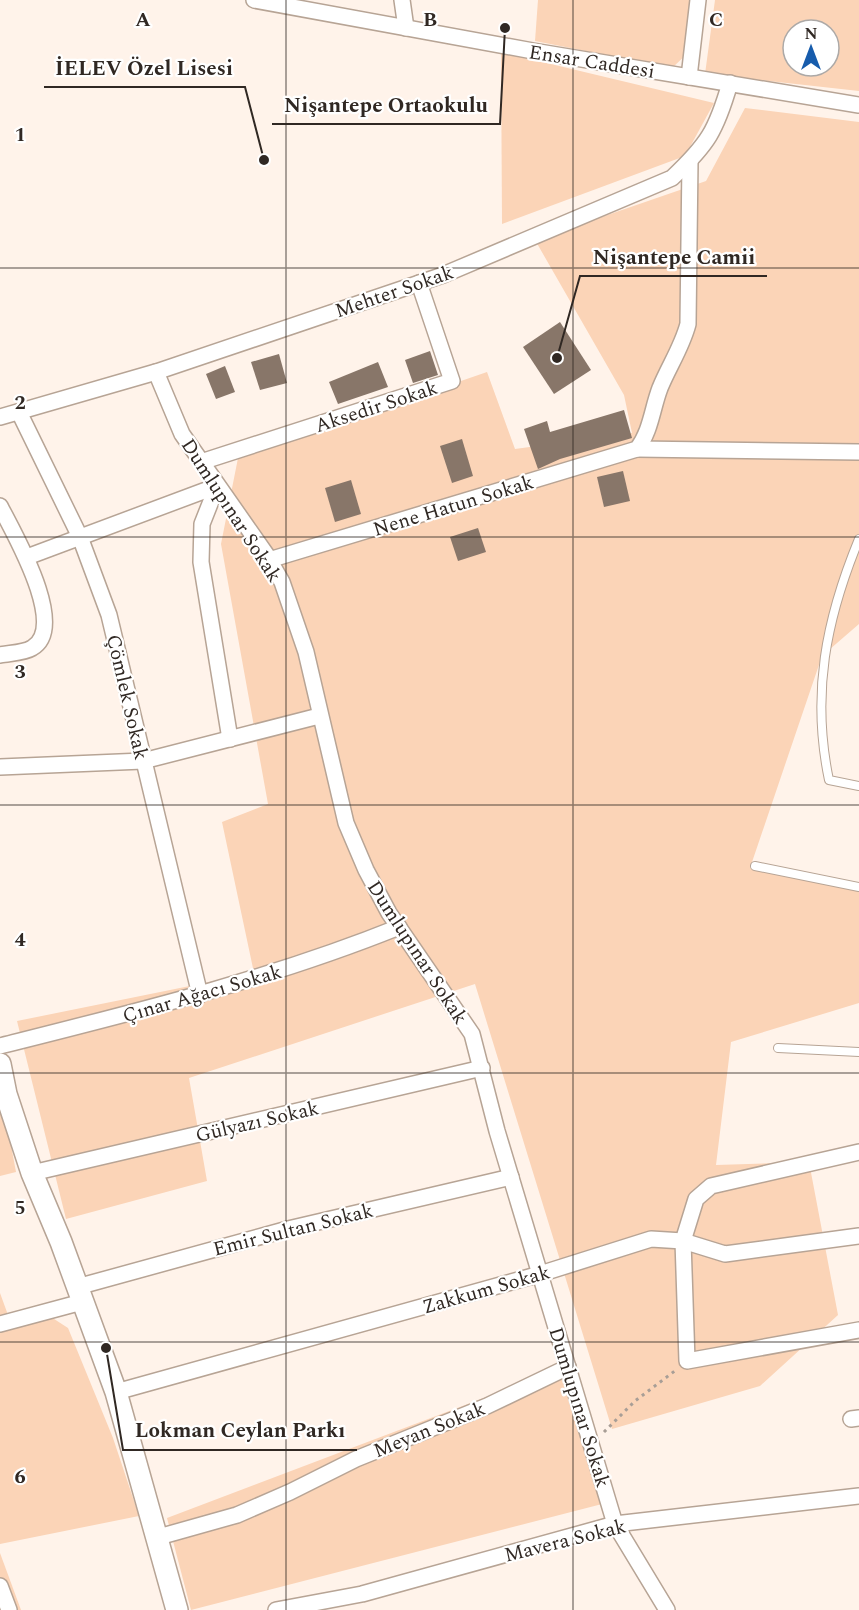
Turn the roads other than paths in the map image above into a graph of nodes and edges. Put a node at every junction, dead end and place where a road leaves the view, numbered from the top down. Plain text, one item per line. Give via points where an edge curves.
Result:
1 (254, 0) edge
2 (402, 0) edge
3 (698, 0) edge
4 (405, 28) junction
5 (689, 77) junction
6 (730, 83) junction
7 (859, 105) edge
8 (690, 161) junction
9 (418, 283) junction
10 (156, 372) junction
11 (19, 412) junction
12 (0, 417) edge
13 (638, 449) junction
14 (858, 455) edge
15 (201, 462) junction
16 (217, 486) junction
17 (0, 506) edge
18 (80, 537) junction
19 (859, 539) edge
20 (27, 557) junction
21 (269, 560) junction
22 (0, 655) edge
23 (319, 716) junction
24 (230, 739) junction
25 (143, 761) junction
26 (0, 767) edge
27 (859, 786) edge
28 (755, 866) dead end
29 (859, 887) edge
30 (399, 927) junction
31 (200, 995) junction
32 (0, 1046) edge
33 (778, 1048) dead end
34 (859, 1052) edge
35 (0, 1064) edge
36 (482, 1068) junction
37 (859, 1152) edge
38 (32, 1173) junction
39 (511, 1177) junction
40 (859, 1236) edge
41 (683, 1241) junction
42 (540, 1274) junction
43 (80, 1294) junction
44 (0, 1324) edge
45 (859, 1330) edge
46 (568, 1367) junction
47 (116, 1392) junction
48 (859, 1496) edge
49 (615, 1524) junction
50 (155, 1538) junction
51 (0, 1586) edge
52 (9, 1610) edge
53 (177, 1610) edge
54 (276, 1610) edge
55 (668, 1610) edge

1 - 4 street, Ensar Caddesi
2 - 4 street
3 - 5 street
4 - 5 street, Ensar Caddesi
5 - 6 street, Ensar Caddesi
6 - 7 street, Ensar Caddesi
6 - 8 street, Mehter Sokak via 718,124
8 - 9 street, Mehter Sokak via 672,178
8 - 13 street via 688,324 659,389 646,438
9 - 10 street, Mehter Sokak
9 - 15 street, Aksedir Sokak via 452,381
10 - 11 street, Mehter Sokak
10 - 15 street, Dumlupınar Sokak via 182,434
11 - 12 street, Mehter Sokak
11 - 18 street, Çömlek Sokak
13 - 14 street, Nene Hatun Sokak
13 - 21 street, Nene Hatun Sokak
15 - 16 street, Dumlupınar Sokak
16 - 18 street
16 - 21 street, Dumlupınar Sokak
16 - 24 street via 202,524 201,562
17 - 20 street
18 - 20 street
18 - 25 street, Çömlek Sokak via 109,615
19 - 27 lane via 842,580 827,634 820,715 829,780
20 - 22 street via 42,603 43,632 32,649
21 - 23 street, Dumlupınar Sokak via 282,582 306,652
23 - 24 street
23 - 30 street, Dumlupınar Sokak via 346,823 366,870
24 - 25 street
25 - 26 street
25 - 31 street, Çömlek Sokak
28 - 29 lane
30 - 31 street, Çınar Ağacı Sokak via 299,965
30 - 36 street, Dumlupınar Sokak via 472,1034
31 - 32 street, Çınar Ağacı Sokak
33 - 34 lane
35 - 38 street
36 - 38 street, Gülyazı Sokak
36 - 39 street, Dumlupınar Sokak
37 - 41 street via 711,1186 696,1199
38 - 43 street
39 - 42 street, Dumlupınar Sokak
39 - 43 street, Emir Sultan Sokak via 288,1228
40 - 41 street, Zakkum Sokak via 725,1254
41 - 42 street, Zakkum Sokak via 651,1239
41 - 45 street via 687,1361
42 - 46 street, Dumlupınar Sokak
42 - 47 street, Zakkum Sokak
43 - 44 street, Emir Sultan Sokak
43 - 47 street
46 - 49 street, Dumlupınar Sokak
46 - 50 street, Meyan Sokak via 237,1515
47 - 50 street
48 - 49 street, Mavera Sokak
49 - 54 street, Mavera Sokak via 362,1594
49 - 55 street, Dumlupınar Sokak
50 - 53 street
51 - 52 street

